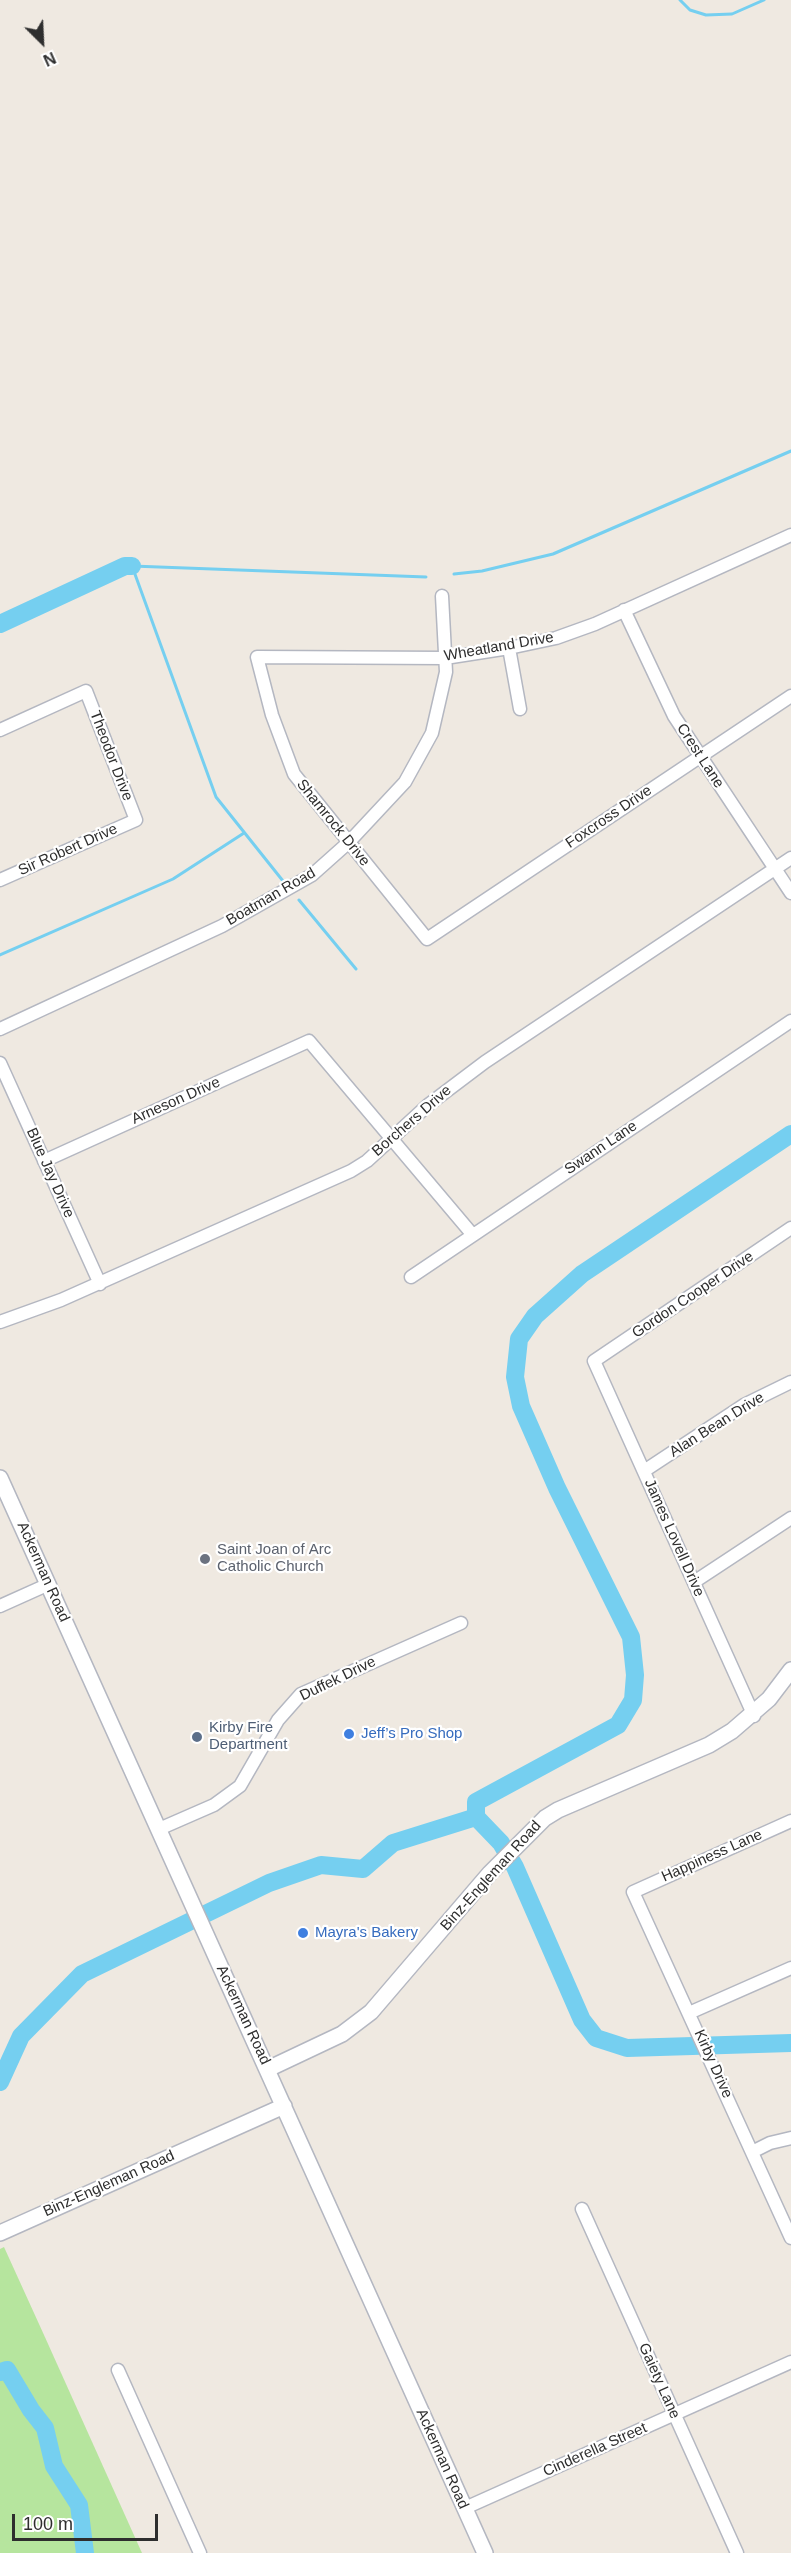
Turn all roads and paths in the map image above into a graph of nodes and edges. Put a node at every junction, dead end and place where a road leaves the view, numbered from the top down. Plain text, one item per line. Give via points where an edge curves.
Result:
1 (791, 535) edge
2 (442, 596) dead end
3 (624, 610) junction
4 (509, 648) junction
5 (258, 657) joint
6 (445, 658) junction
7 (791, 696) edge
8 (520, 709) dead end
9 (0, 730) edge
10 (699, 757) junction
11 (136, 820) joint
12 (348, 842) junction
13 (791, 858) edge
14 (775, 869) junction
15 (0, 880) edge
16 (791, 893) edge
17 (427, 939) joint
18 (791, 1021) edge
19 (0, 1029) edge
20 (0, 1063) edge
21 (390, 1138) junction
22 (44, 1161) junction
23 (791, 1228) edge
24 (472, 1234) junction
25 (411, 1276) dead end
26 (99, 1284) junction
27 (0, 1322) edge
28 (594, 1361) joint
29 (791, 1382) edge
30 (644, 1471) junction
31 (0, 1478) edge
32 (791, 1518) edge
33 (694, 1582) junction
34 (49, 1584) junction
35 (0, 1606) edge
36 (461, 1623) dead end
37 (791, 1670) edge
38 (753, 1716) junction
39 (791, 1821) edge
40 (159, 1829) junction
41 (633, 1892) joint
42 (791, 1968) edge
43 (691, 2017) junction
44 (268, 2069) junction
45 (284, 2106) junction
46 (791, 2138) edge
47 (753, 2152) junction
48 (582, 2210) dead end
49 (0, 2233) edge
50 (791, 2238) edge
51 (791, 2362) edge
52 (118, 2370) dead end
53 (675, 2415) junction
54 (465, 2508) junction
55 (200, 2553) edge
56 (485, 2553) edge
57 (737, 2553) edge

1 - 3 street, Wheatland Drive
2 - 6 street, Boatman Road
3 - 4 street, Wheatland Drive via 556,638
3 - 10 street, Crest Lane via 654,677
4 - 6 street, Wheatland Drive
4 - 8 street
5 - 6 street, Wheatland Drive
5 - 12 street, Shamrock Drive via 272,715 294,774
6 - 12 street, Boatman Road via 440,706 418,762 391,800
7 - 10 street, Foxcross Drive
9 - 11 street, Theodor Drive via 86,691
10 - 14 street, Crest Lane
10 - 17 street, Foxcross Drive
11 - 15 street, Sir Robert Drive
12 - 17 street, Shamrock Drive
12 - 19 street, Boatman Road via 312,875 222,926
13 - 14 street, Borchers Drive
14 - 16 street, Crest Lane
14 - 21 street, Borchers Drive via 485,1062
18 - 24 street, Swann Lane
20 - 22 street, Blue Jay Drive
21 - 22 street, Arneson Drive via 309,1041
21 - 24 street
21 - 26 street, Borchers Drive via 351,1171
22 - 26 street, Blue Jay Drive
23 - 28 street, Gordon Cooper Drive
24 - 25 street, Swann Lane
26 - 27 street, Borchers Drive
28 - 30 street, James Lovell Drive
29 - 30 street, Alan Bean Drive via 744,1404
30 - 33 street, James Lovell Drive
31 - 34 street, Ackerman Road
32 - 33 street
33 - 38 street, James Lovell Drive
34 - 35 street
34 - 40 street, Ackerman Road
36 - 40 street, Duffek Drive via 301,1694 278,1719 240,1786 214,1805
37 - 38 street, Binz-Engleman Road
38 - 44 street, Binz-Engleman Road via 709,1744 558,1810 522,1838 371,2012 342,2034
39 - 41 street, Happiness Lane
40 - 44 street, Ackerman Road
41 - 43 street, Kirby Drive
42 - 43 street
43 - 47 street, Kirby Drive
44 - 45 street, Ackerman Road
45 - 49 street, Binz-Engleman Road
45 - 54 street, Ackerman Road
46 - 47 street
47 - 50 street, Kirby Drive
48 - 53 street, Gaiety Lane
51 - 53 street, Cinderella Street
52 - 55 street
53 - 54 street, Cinderella Street
53 - 57 street, Gaiety Lane
54 - 56 street, Ackerman Road

